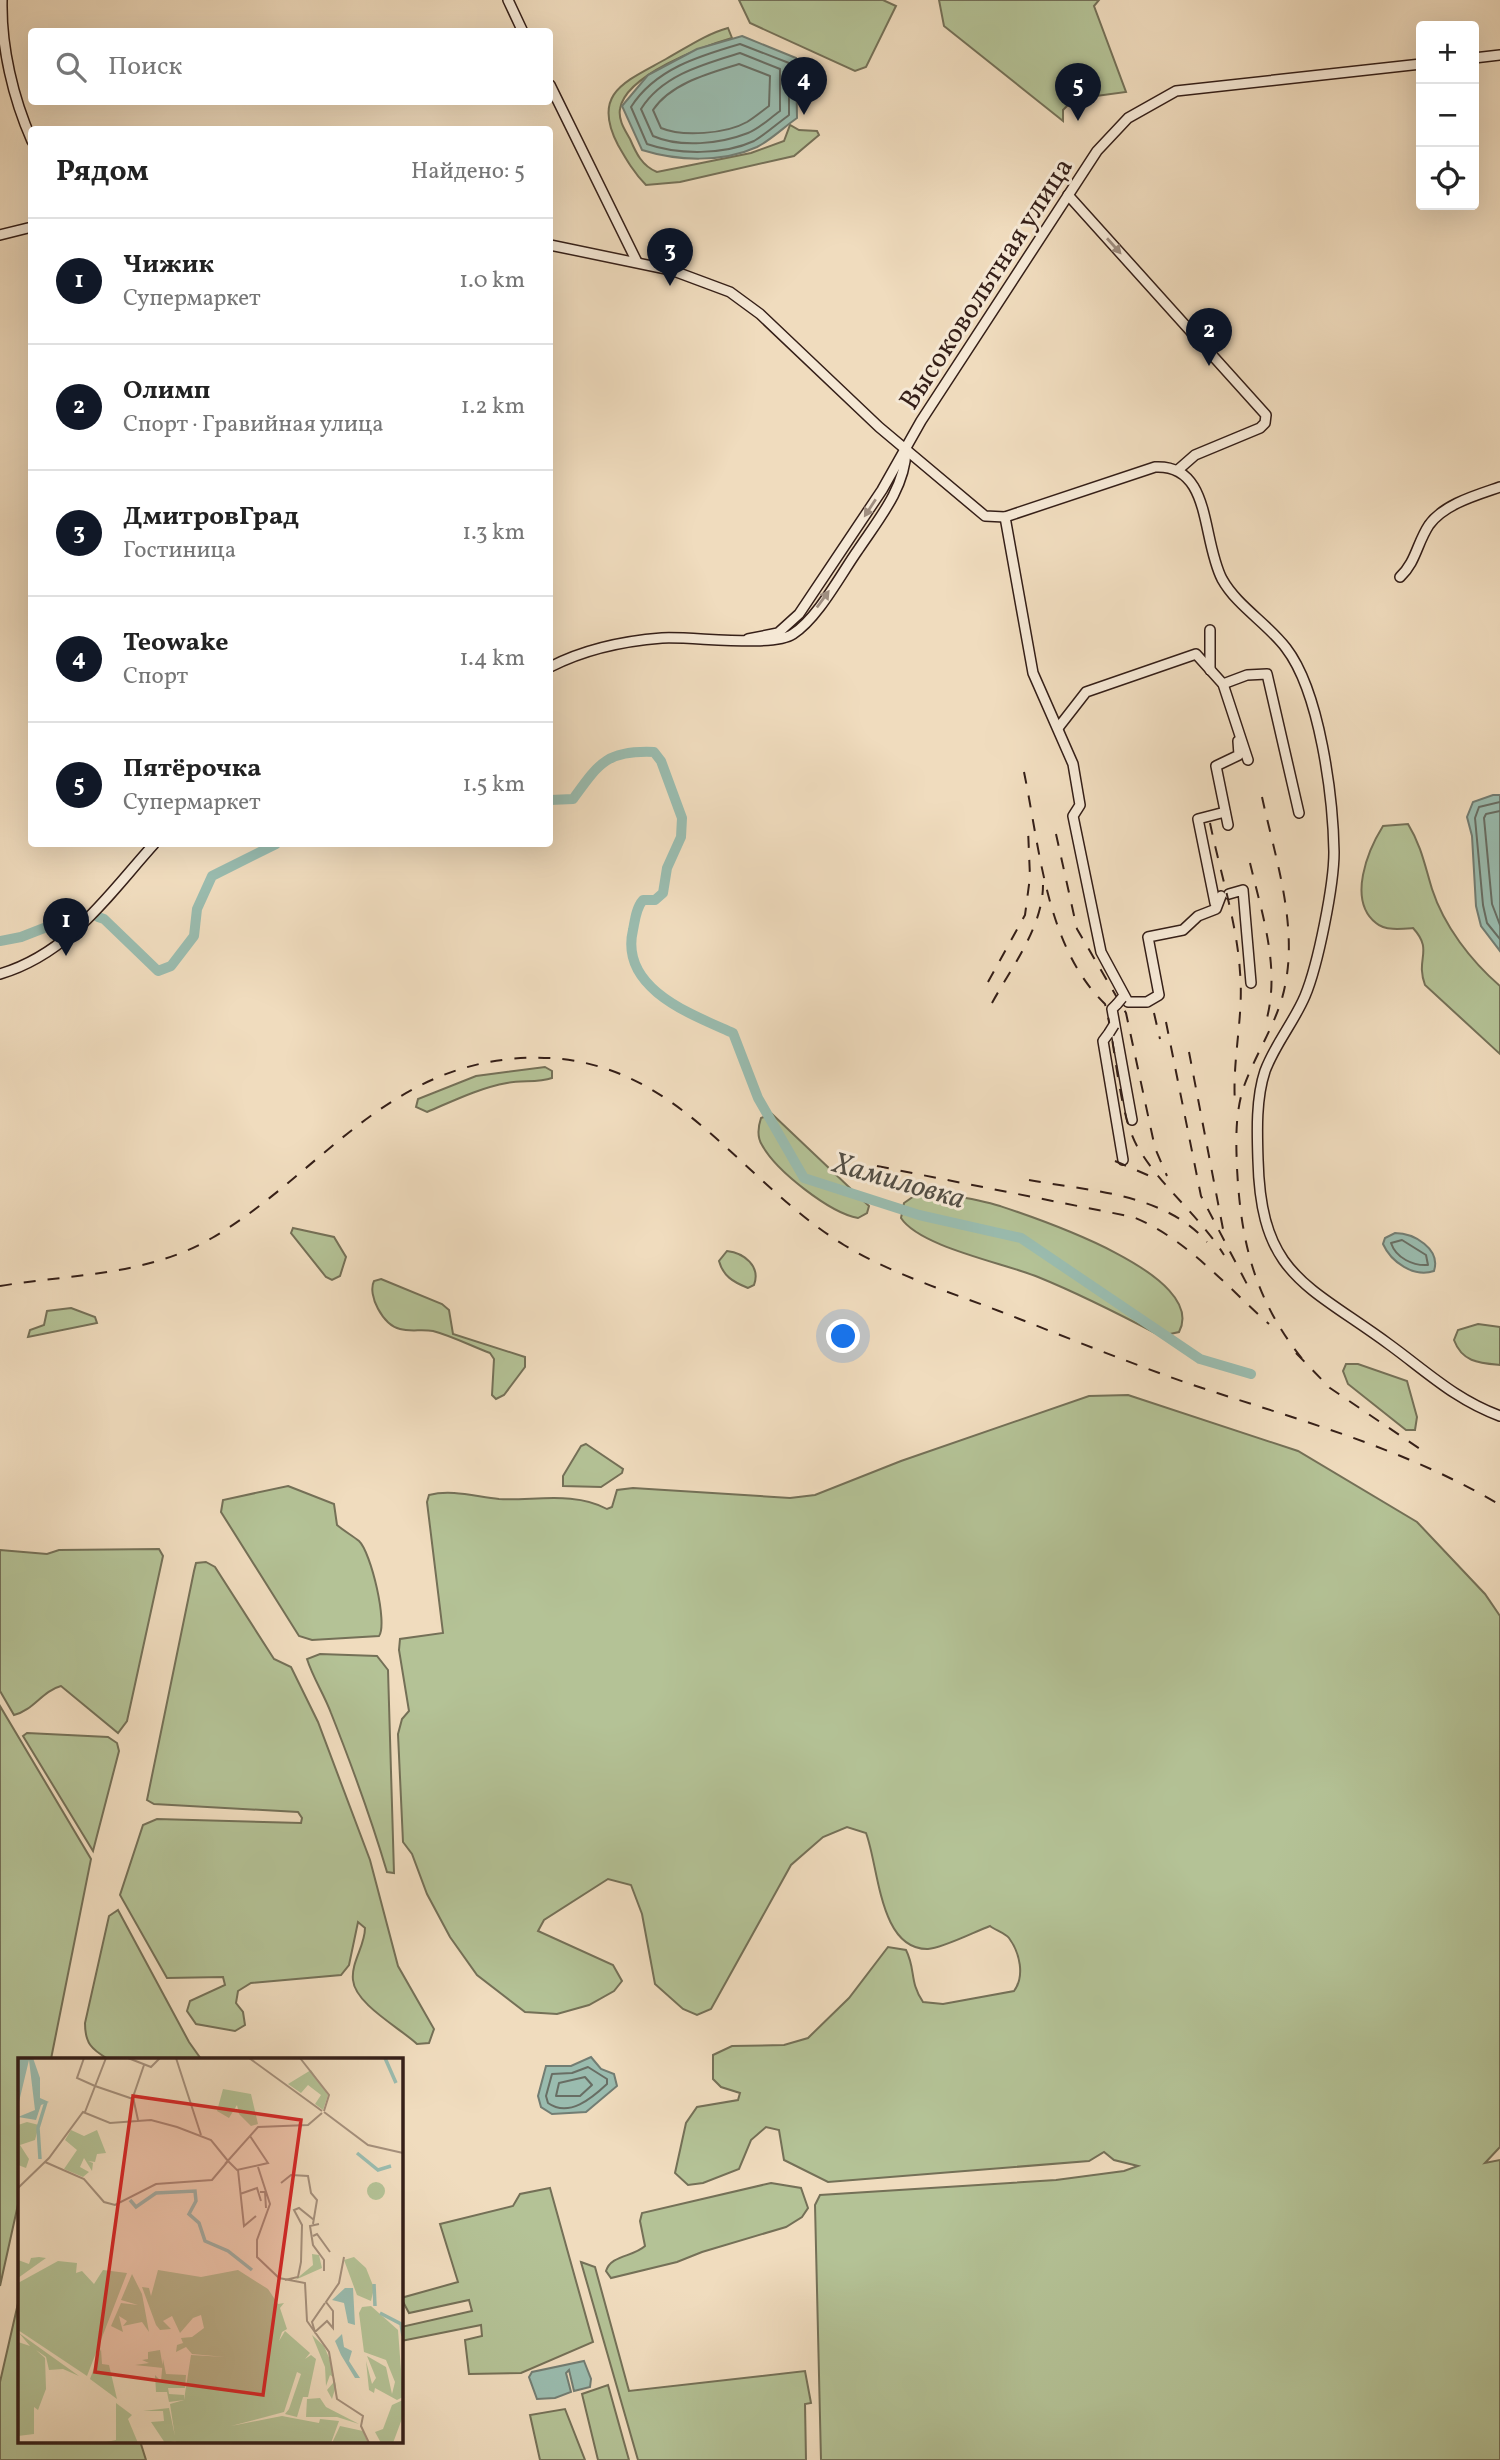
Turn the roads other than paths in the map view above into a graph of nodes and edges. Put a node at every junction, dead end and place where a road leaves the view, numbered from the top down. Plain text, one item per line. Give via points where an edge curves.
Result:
1 (2, 0) edge
2 (508, 0) edge
3 (2, 24) edge
4 (521, 28) edge
5 (1500, 55) edge
6 (1479, 57) edge
7 (1416, 65) edge
8 (553, 91) edge
9 (28, 132) edge
10 (1069, 195) junction
11 (28, 228) edge
12 (0, 234) edge
13 (553, 246) edge
14 (637, 262) junction
15 (906, 450) junction
16 (1179, 469) junction
17 (1500, 487) edge
18 (1005, 517) junction
19 (1400, 577) dead end
20 (1210, 630) dead end
21 (553, 666) edge
22 (1210, 670) junction
23 (1223, 684) junction
24 (1236, 722) junction
25 (1058, 728) junction
26 (1248, 760) dead end
27 (1225, 812) junction
28 (1299, 813) dead end
29 (1228, 825) dead end
30 (152, 847) edge
31 (1216, 909) junction
32 (0, 974) edge
33 (1251, 983) dead end
34 (1121, 999) junction
35 (1113, 1028) junction
36 (1132, 1120) dead end
37 (1123, 1160) dead end
38 (1500, 1416) edge

1 - 3 street
2 - 4 street
3 - 9 street via 20,115
5 - 6 street
7 - 10 street, Высоковольтная улица via 1176,91 1128,118 1097,151
8 - 14 street
10 - 15 street, Высоковольтная улица
10 -> 16 street via 1266,418 1259,428 1195,455
11 - 12 street
13 - 14 street
14 - 15 street via 702,279 730,292 760,314
15 - 18 street via 965,501 989,517
15 - 21 street, Высоковольтная улица via 799,614 778,633 748,639 644,640 594,649
16 - 18 street via 1142,470
16 - 38 street via 1196,489 1215,565 1226,587 1297,665 1327,777 1334,852 1330,893 1312,976 1265,1072 1260,1098 1258,1180 1269,1237 1288,1269 1312,1293 1390,1345 1447,1391
17 - 19 street via 1477,495 1429,525 1409,569
18 - 25 street via 1033,673
20 - 22 street
22 - 23 street
22 - 25 street via 1196,654 1116,680 1086,692
23 - 24 street
23 - 28 street via 1267,674
24 - 26 street
24 - 27 street via 1239,755 1216,766
25 - 34 street via 1073,764 1080,805 1073,816 1101,952
27 - 29 street
27 - 31 street via 1198,819
30 - 32 street via 66,939 34,962
31 - 33 street via 1225,895 1243,890
31 - 34 street via 1198,916 1183,930 1148,937 1159,995 1147,1002
34 - 35 street via 1112,1009
35 - 36 street
35 - 37 street via 1103,1041

